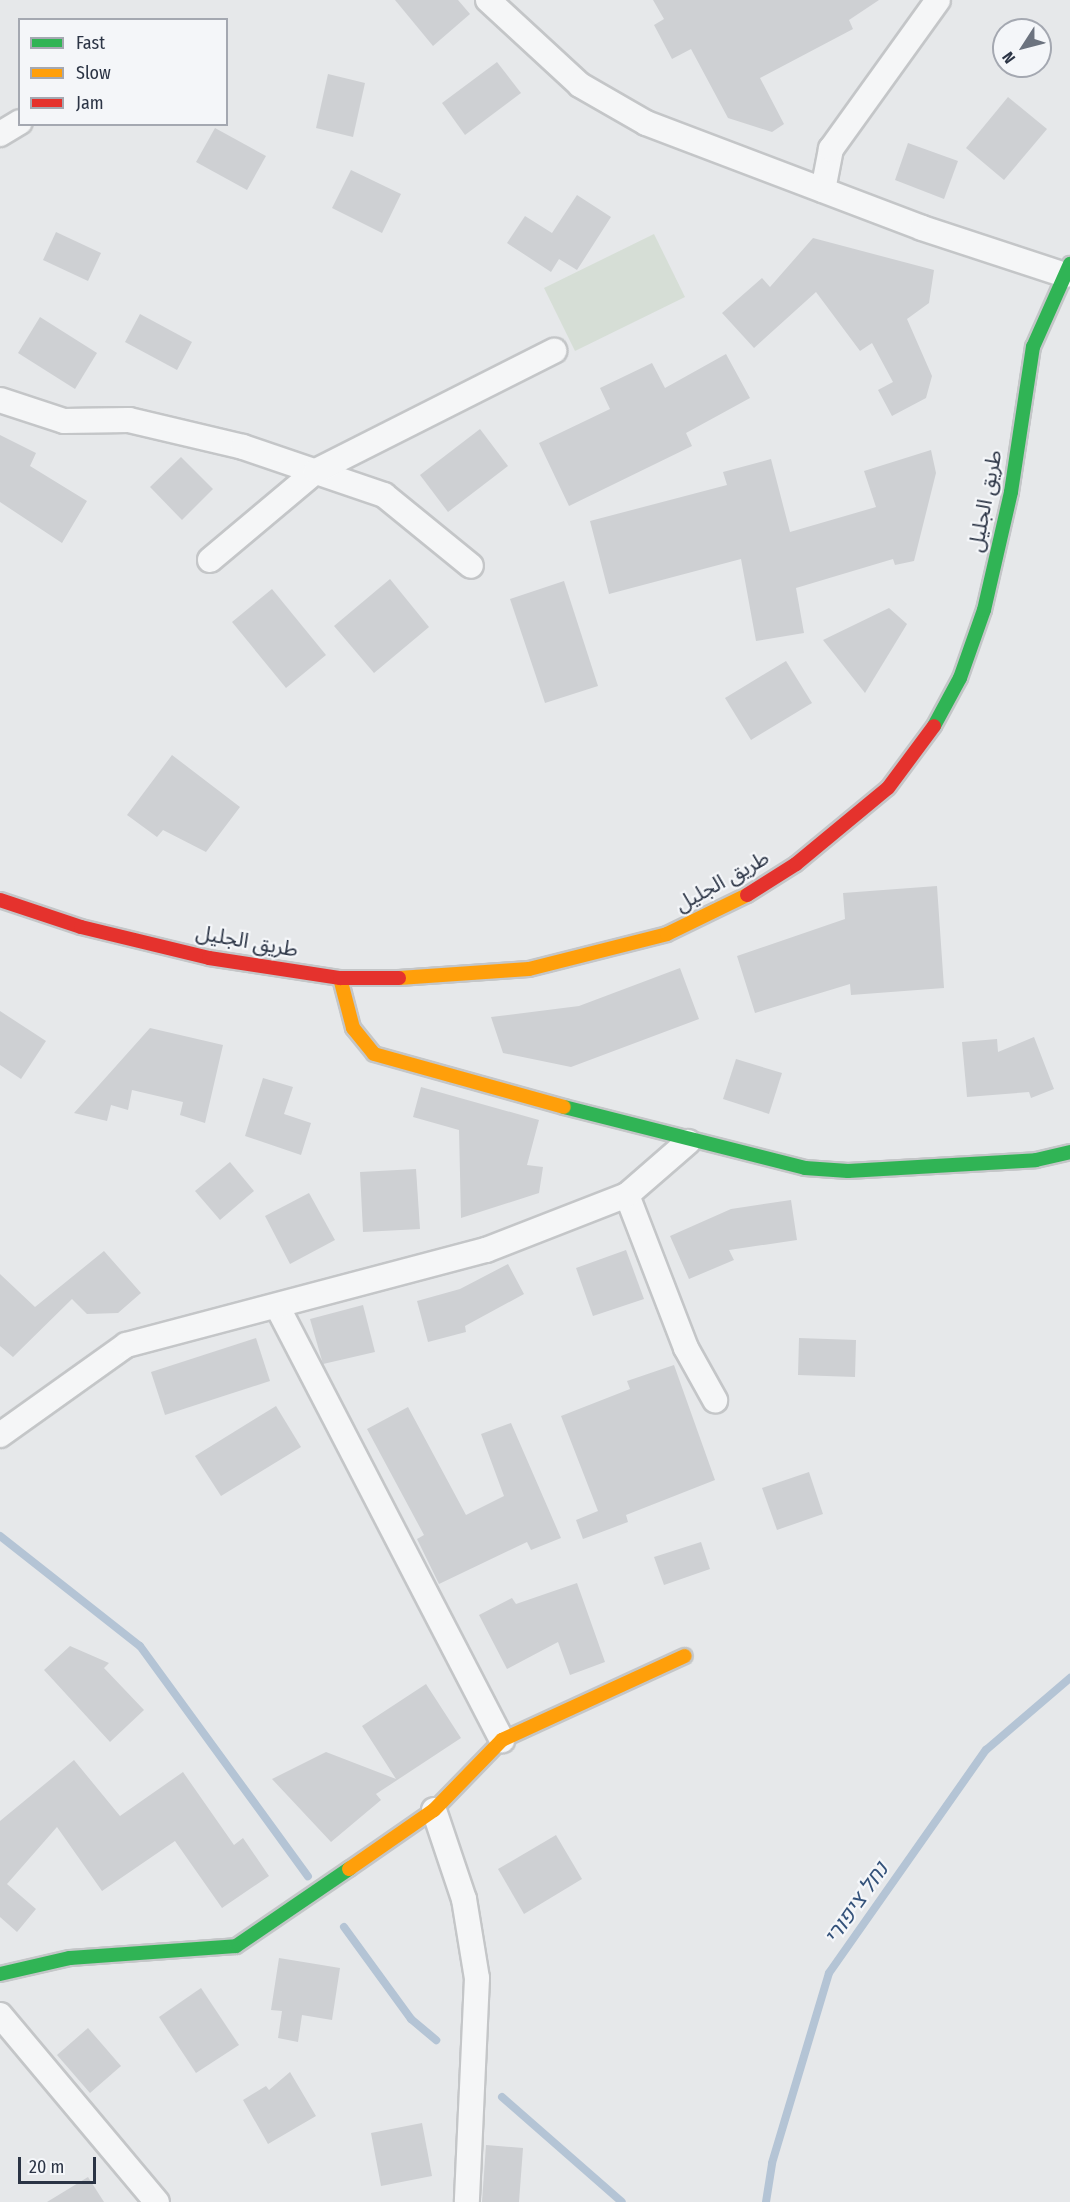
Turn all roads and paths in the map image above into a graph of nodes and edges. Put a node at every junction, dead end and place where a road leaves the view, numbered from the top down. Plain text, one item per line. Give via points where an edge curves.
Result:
1 (488, 0) edge
2 (938, 0) edge
3 (18, 123) edge
4 (0, 134) edge
5 (823, 190) junction
6 (1067, 269) edge
7 (554, 351) dead end
8 (0, 400) edge
9 (315, 471) junction
10 (210, 560) dead end
11 (471, 566) dead end
12 (0, 900) edge
13 (340, 978) junction
14 (688, 1142) junction
15 (1070, 1152) edge
16 (627, 1195) junction
17 (278, 1308) junction
18 (715, 1400) dead end
19 (0, 1435) edge
20 (685, 1656) dead end
21 (502, 1740) junction
22 (434, 1810) junction
23 (0, 1974) edge
24 (0, 2015) edge
25 (157, 2202) edge
26 (467, 2202) edge

1 - 5 street via 580,85 646,123
2 - 5 street via 831,149
3 - 4 street
5 - 6 street
6 - 13 street, طريق الجليل via 1033,347 1011,492 984,610 954,688 926,740 888,788 796,864 728,907 667,934 529,969 451,978
7 - 9 street
8 - 9 street via 64,421 129,420
9 - 10 street
9 - 11 street via 384,495
12 - 13 street, طريق الجليل via 81,927 209,958
13 - 14 street via 353,1028 374,1054
14 - 15 street via 805,1168 848,1171 1036,1160
14 - 16 street
16 - 17 street via 486,1250
16 - 18 street via 686,1348
17 - 19 street via 126,1345
17 - 21 street
20 - 21 street
21 - 22 street
22 - 23 street via 236,1946 70,1958
22 - 26 street via 464,1899 477,1978
24 - 25 street

